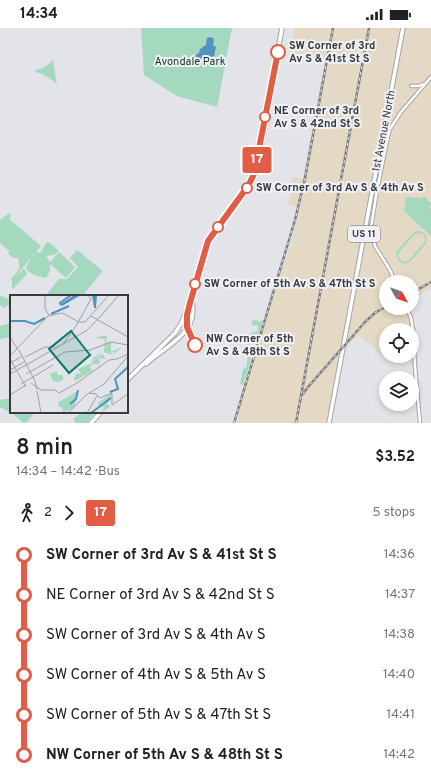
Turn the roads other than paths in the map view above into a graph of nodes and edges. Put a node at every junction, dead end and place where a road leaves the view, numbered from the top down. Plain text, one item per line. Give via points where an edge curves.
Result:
1 (282, 28) edge
2 (403, 28) edge
3 (431, 77) edge
4 (428, 80) junction
5 (411, 86) dead end
6 (392, 275) edge
7 (192, 296) junction
8 (410, 315) edge
9 (128, 379) edge
10 (128, 382) edge
11 (99, 413) edge
12 (90, 423) edge
13 (329, 423) edge
14 (420, 423) edge

1 - 7 main road via 253,180 208,241
2 - 13 main road, 1st Avenue North / US 11
3 - 4 main road
4 - 5 main road via 421,86
4 - 6 main road via 401,112 390,130 373,213 371,228 374,242
7 - 9 main road via 176,331
7 - 10 main road via 193,314 184,333
8 - 14 main road
11 - 12 main road

